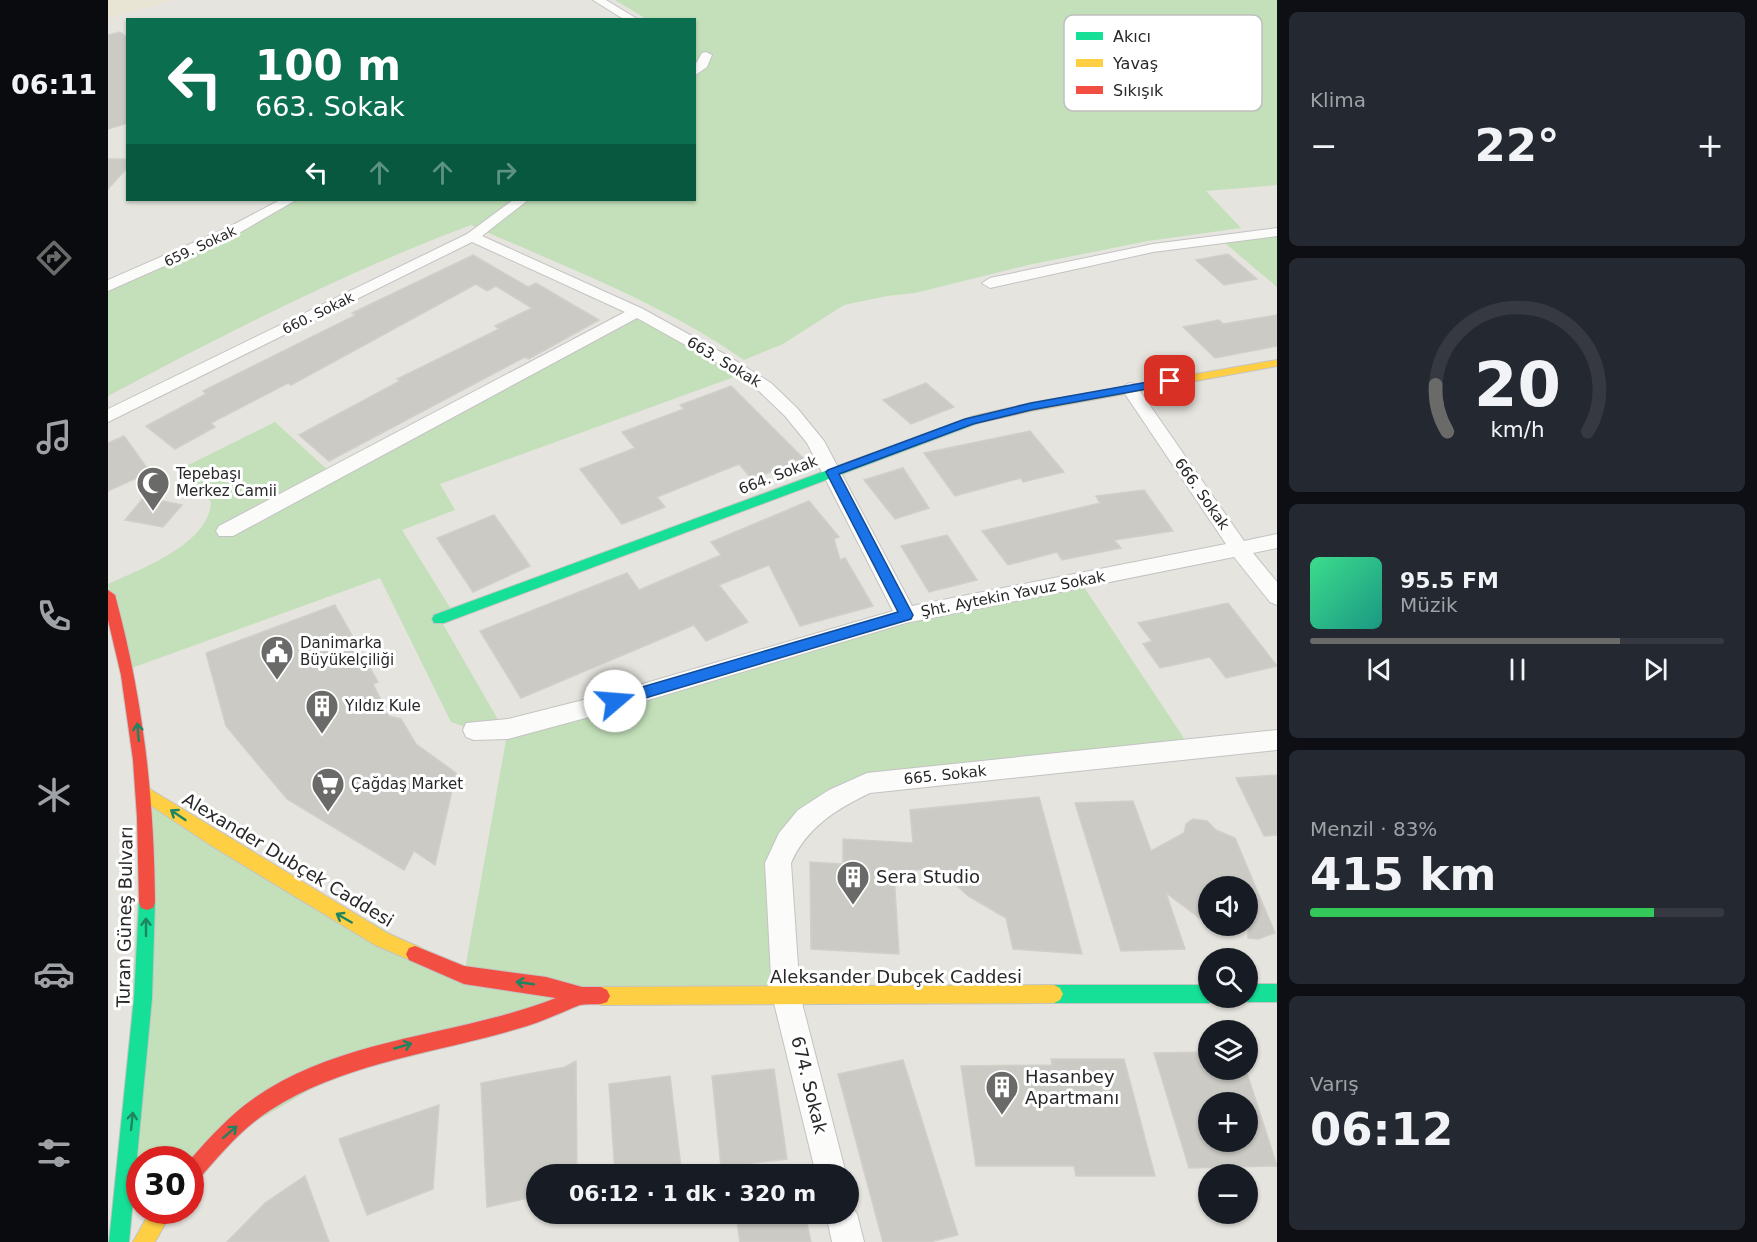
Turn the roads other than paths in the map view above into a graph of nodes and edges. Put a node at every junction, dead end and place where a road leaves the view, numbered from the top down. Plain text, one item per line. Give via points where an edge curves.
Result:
1 (598, 0) edge
2 (630, 18) edge
3 (698, 54) edge
4 (696, 71) edge
5 (287, 201) edge
6 (520, 201) edge
7 (1277, 232) edge
8 (472, 237) junction
9 (990, 283) dead end
10 (108, 286) edge
11 (637, 312) junction
12 (1277, 363) edge
13 (1129, 388) junction
14 (108, 416) edge
15 (832, 472) junction
16 (226, 531) dead end
17 (1277, 541) edge
18 (1240, 550) junction
19 (108, 595) edge
20 (1277, 597) edge
21 (906, 615) junction
22 (439, 619) dead end
23 (474, 730) dead end
24 (1277, 740) edge
25 (143, 792) junction
26 (1258, 993) edge
27 (1277, 993) edge
28 (1198, 994) edge
29 (786, 995) junction
30 (582, 996) junction
31 (204, 1158) edge
32 (828, 1164) edge
33 (154, 1224) edge
34 (844, 1224) edge
35 (118, 1242) edge
36 (143, 1242) edge
37 (848, 1242) edge

1 - 2 street
3 - 4 street via 703,65
5 - 10 street, 659. Sokak via 234,230
6 - 8 street, 660. Sokak
7 - 9 street via 1153,248
8 - 11 street, 663. Sokak
8 - 14 street, 660. Sokak
11 - 15 street, 663. Sokak via 765,387 815,441
11 - 16 street
12 - 13 main road, 664. Sokak
13 - 15 main road, 664. Sokak via 969,421
13 - 18 street, 666. Sokak
15 - 21 street, 663. Sokak
15 - 22 main road, 664. Sokak
17 - 18 street, Şht. Aytekin Yavuz Sokak
18 - 20 street, 666. Sokak
18 - 21 street, Şht. Aytekin Yavuz Sokak
25 -> 19 main road, Turan Güneş Bulvarı via 129,669
21 - 23 street, Şht. Aytekin Yavuz Sokak via 615,701 508,729
24 - 29 street, 665. Sokak via 867,783 838,797 807,818 788,841 778,863
30 -> 25 main road, Alexander Dubçek Caddesi via 546,986 464,975 381,939
35 -> 25 main road, Turan Güneş Bulvarı via 146,960
26 - 27 main road
28 - 29 main road, Aleksander Dubçek Caddesi
29 - 30 main road, Aleksander Dubçek Caddesi
29 - 32 street, 674. Sokak
31 -> 30 main road via 262,1104 303,1081 433,1037 537,1015
33 - 36 main road
34 - 37 street

